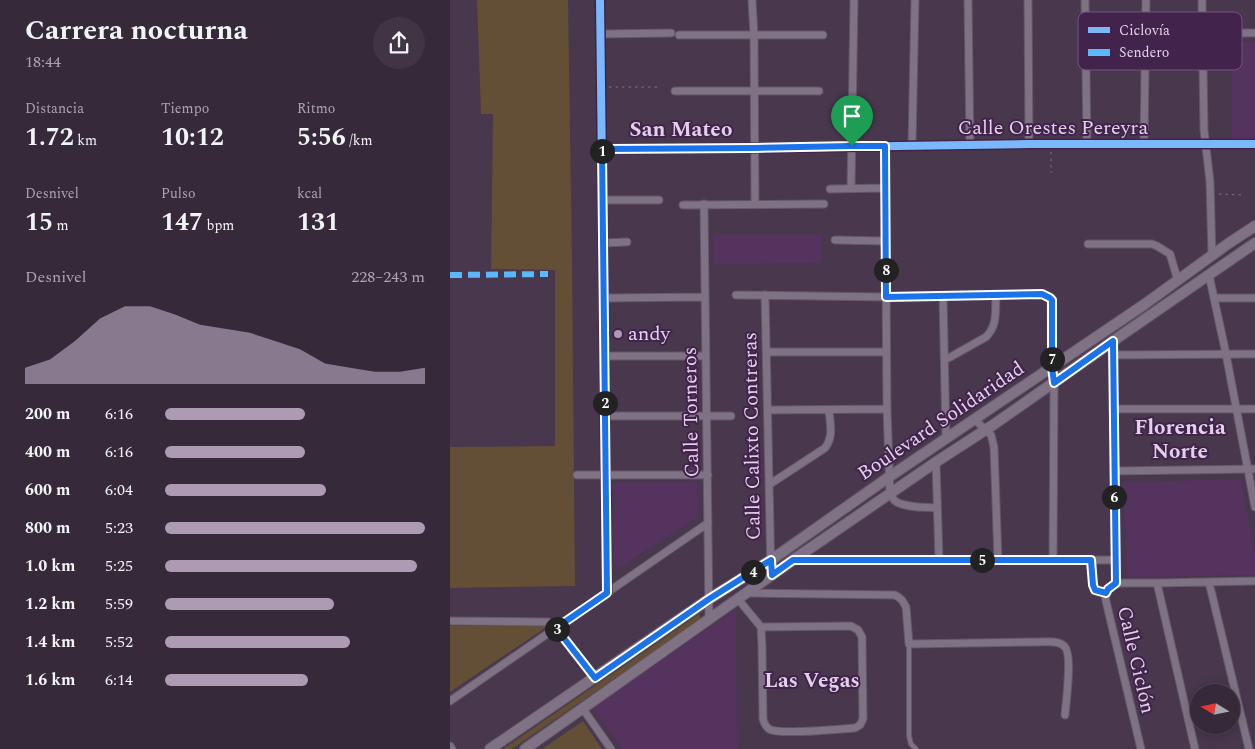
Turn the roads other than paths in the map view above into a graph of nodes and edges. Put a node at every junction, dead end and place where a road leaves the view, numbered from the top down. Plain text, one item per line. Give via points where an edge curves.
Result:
1 (600, 0) edge
2 (752, 0) edge
3 (854, 0) edge
4 (915, 0) edge
5 (968, 0) edge
6 (1028, 0) edge
7 (1242, 33) edge
8 (1255, 33) edge
9 (600, 34) junction
10 (670, 34) dead end
11 (679, 35) dead end
12 (754, 35) junction
13 (823, 35) dead end
14 (1086, 70) edge
15 (1145, 70) edge
16 (1203, 70) edge
17 (754, 90) junction
18 (675, 91) dead end
19 (819, 91) dead end
20 (1029, 144) junction
21 (1087, 144) junction
22 (1144, 144) junction
23 (1255, 144) edge
24 (912, 145) junction
25 (970, 145) junction
26 (1206, 145) junction
27 (852, 146) junction
28 (885, 146) junction
29 (754, 148) junction
30 (602, 149) junction
31 (851, 188) junction
32 (884, 188) junction
33 (830, 189) dead end
34 (602, 200) junction
35 (659, 200) dead end
36 (704, 204) junction
37 (755, 204) junction
38 (824, 204) dead end
39 (683, 205) dead end
40 (1255, 226) edge
41 (835, 240) dead end
42 (885, 241) junction
43 (627, 242) dead end
44 (603, 243) junction
45 (1229, 243) junction
46 (1255, 243) edge
47 (1088, 244) dead end
48 (1212, 256) junction
49 (1237, 256) junction
50 (1209, 275) junction
51 (1178, 281) junction
52 (736, 295) dead end
53 (766, 295) junction
54 (996, 295) junction
55 (943, 296) junction
56 (705, 297) junction
57 (886, 297) junction
58 (604, 298) junction
59 (1215, 298) junction
60 (1255, 298) edge
61 (1145, 304) junction
62 (1152, 314) junction
63 (1113, 341) junction
64 (767, 352) junction
65 (886, 352) junction
66 (1226, 354) junction
67 (1255, 354) edge
68 (1114, 355) junction
69 (604, 356) junction
70 (706, 356) junction
71 (945, 360) junction
72 (1052, 367) junction
73 (1054, 383) junction
74 (887, 409) junction
75 (1114, 409) junction
76 (1236, 409) junction
77 (1255, 409) edge
78 (768, 410) junction
79 (829, 410) junction
80 (605, 416) junction
81 (707, 416) junction
82 (731, 416) dead end
83 (974, 419) junction
84 (986, 429) junction
85 (946, 438) junction
86 (936, 462) junction
87 (1252, 469) edge
88 (1114, 470) junction
89 (577, 475) dead end
90 (606, 475) junction
91 (708, 475) junction
92 (889, 477) junction
93 (770, 484) junction
94 (890, 493) junction
95 (1255, 507) edge
96 (937, 508) junction
97 (708, 523) junction
98 (771, 560) junction
99 (793, 560) junction
100 (939, 560) junction
101 (998, 560) junction
102 (1053, 560) junction
103 (1091, 560) junction
104 (1115, 560) junction
105 (772, 575) junction
106 (1255, 581) edge
107 (1210, 582) junction
108 (1116, 583) junction
109 (1157, 583) junction
110 (607, 593) junction
111 (1106, 593) junction
112 (742, 596) junction
113 (709, 599) junction
114 (709, 620) junction
115 (450, 621) edge
116 (761, 627) junction
117 (556, 628) junction
118 (909, 644) junction
119 (595, 678) junction
120 (450, 701) edge
121 (583, 709) junction
122 (1065, 714) dead end
123 (490, 749) edge
124 (525, 749) edge
125 (611, 749) edge
126 (916, 749) edge
127 (1141, 749) edge
128 (1195, 749) edge
129 (1249, 749) edge

1 - 9 street
2 - 12 street
3 - 27 street
4 - 24 street
5 - 25 street
6 - 20 street
7 - 8 street
9 - 10 street
9 - 30 street
11 - 12 street
12 - 13 street
12 - 17 street
14 - 21 street
15 - 22 street
16 - 26 street
17 - 18 street
17 - 19 street
17 - 29 street
20 - 21 street, Calle Orestes Pereyra
20 - 25 street, Calle Orestes Pereyra
21 - 22 street, Calle Orestes Pereyra
22 - 26 street, Calle Orestes Pereyra
23 - 26 street, Calle Orestes Pereyra
24 - 25 street, Calle Orestes Pereyra
24 - 28 street, Calle Orestes Pereyra
26 - 48 street
27 - 28 street, Calle Orestes Pereyra
27 - 29 street, Calle Orestes Pereyra
27 - 31 street
28 - 32 street
29 - 30 street, Calle Orestes Pereyra
29 - 37 street
30 - 34 street
31 - 32 street
31 - 33 street
32 - 42 street
34 - 35 street
34 - 44 street
36 - 37 street
36 - 39 street
36 - 56 street, Calle Torneros
37 - 38 street
40 - 45 main road, Boulevard Solidaridad
41 - 42 street
42 - 57 street
43 - 44 street
44 - 58 street
45 - 48 main road, Boulevard Solidaridad
45 - 49 main road
46 - 49 main road, Boulevard Solidaridad
47 - 51 street via 1157,246 1170,254
48 - 51 main road, Boulevard Solidaridad
49 - 50 main road, Boulevard Solidaridad
50 - 59 street
50 - 62 main road, Boulevard Solidaridad
51 - 61 main road, Boulevard Solidaridad
52 - 53 street
53 - 57 street
53 - 64 street, Calle Calixto Contreras
54 - 55 street
54 - 71 street via 992,332
54 - 72 street via 1042,294 1052,300
55 - 57 street
55 - 71 street
56 - 58 street
56 - 70 street, Calle Torneros
57 - 65 street
58 - 69 street
59 - 60 street
59 - 66 street
61 - 62 main road
61 - 72 main road, Boulevard Solidaridad
62 - 63 main road, Boulevard Solidaridad
63 - 68 street
63 - 73 main road, Boulevard Solidaridad
64 - 65 street
64 - 78 street, Calle Calixto Contreras
65 - 74 street
66 - 67 street
66 - 68 street
66 - 76 street
68 - 75 street
69 - 70 street
69 - 80 street
70 - 81 street, Calle Torneros
71 - 85 street
72 - 73 street
72 - 83 main road, Boulevard Solidaridad
73 - 84 main road, Boulevard Solidaridad
73 - 102 street
74 - 79 street
74 - 92 street
75 - 76 street
75 - 88 street
76 - 77 street
76 - 87 street
78 - 79 street
78 - 93 street, Calle Calixto Contreras
79 - 93 street via 829,443
80 - 81 street
80 - 90 street
81 - 82 street
81 - 91 street, Calle Torneros
83 - 84 street
83 - 85 main road, Boulevard Solidaridad
84 - 86 main road, Boulevard Solidaridad
84 - 101 street via 994,447
85 - 92 main road, Boulevard Solidaridad
86 - 94 main road, Boulevard Solidaridad
86 - 96 street
87 - 88 street
87 - 95 street
88 - 104 street
89 - 90 street
90 - 91 street
90 - 110 street
91 - 97 street, Calle Torneros
92 - 94 street
92 - 98 main road, Boulevard Solidaridad
93 - 98 street, Calle Calixto Contreras
94 - 96 street via 906,506
94 - 99 main road, Boulevard Solidaridad
96 - 100 street
97 - 110 street
97 - 113 street, Calle Torneros
98 - 105 street, Calle Calixto Contreras
98 - 113 main road, Boulevard Solidaridad
99 - 100 street
99 - 105 main road, Boulevard Solidaridad
100 - 101 street
101 - 102 street
102 - 103 street
103 - 104 street
103 - 111 lane via 1095,590
104 - 108 street
105 - 112 main road, Boulevard Solidaridad
106 - 107 street
107 - 109 street
107 - 129 street
108 - 109 street
108 - 111 street, Calle Ciclón
109 - 128 street
110 - 117 street
111 - 127 street, Calle Ciclón
112 - 114 main road, Boulevard Solidaridad
112 - 116 street
112 - 118 street via 895,595 906,607
113 - 114 street, Calle Torneros
113 - 119 main road, Boulevard Solidaridad
114 - 121 main road, Boulevard Solidaridad
115 - 117 street via 540,621 552,623
116 - 116 street via 763,719 769,729 785,732 855,728 860,725 863,719 862,637 858,630 851,626
117 - 119 street
117 - 120 street
118 - 122 street via 1055,642 1064,645 1069,659
118 - 126 lane via 909,736
119 - 123 main road, Boulevard Solidaridad
121 - 124 main road, Boulevard Solidaridad
121 - 125 street

